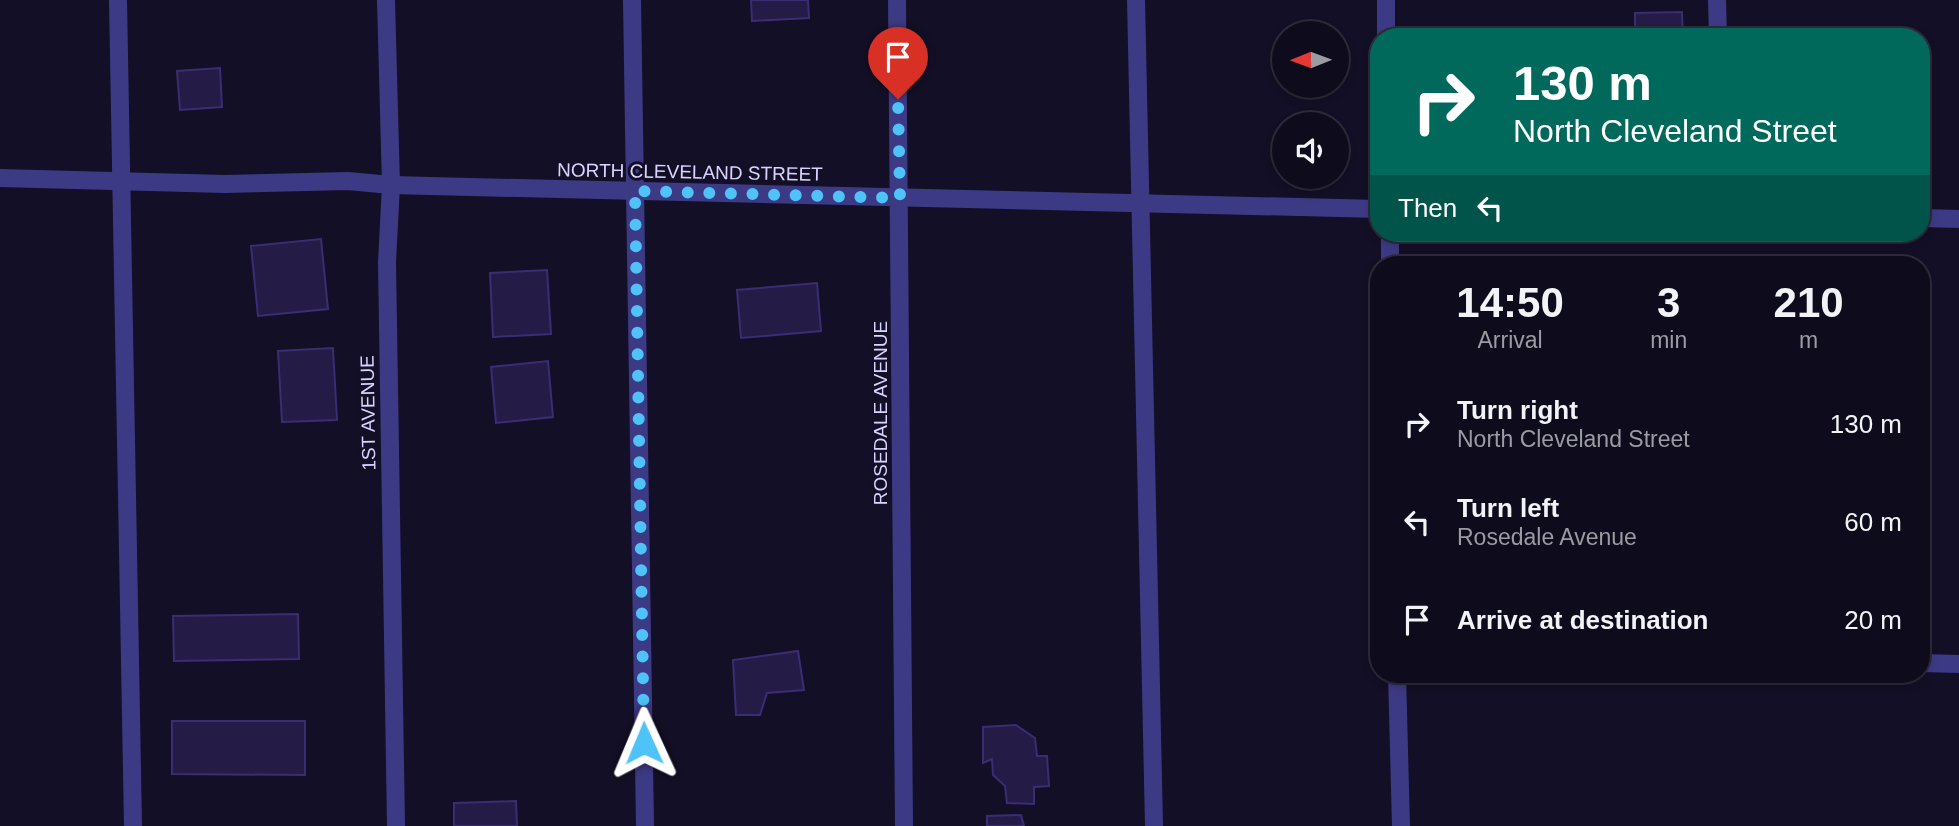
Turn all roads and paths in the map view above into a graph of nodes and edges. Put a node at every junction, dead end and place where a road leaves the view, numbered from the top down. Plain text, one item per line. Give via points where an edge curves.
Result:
1 (118, 0) edge
2 (386, 0) edge
3 (632, 0) edge
4 (897, 0) edge
5 (1136, 0) edge
6 (1385, 0) edge
7 (1717, 0) edge
8 (1386, 28) edge
9 (1718, 28) edge
10 (0, 178) edge
11 (120, 181) junction
12 (391, 185) junction
13 (635, 191) junction
14 (900, 198) junction
15 (1139, 203) junction
16 (1370, 209) edge
17 (1930, 218) edge
18 (1959, 219) edge
19 (1930, 663) edge
20 (1959, 664) edge
21 (1397, 683) edge
22 (132, 826) edge
23 (396, 826) edge
24 (645, 826) edge
25 (904, 826) edge
26 (1154, 826) edge
27 (1401, 826) edge

1 - 11 street
2 - 12 street, 1ST AVENUE
3 - 13 street
4 - 14 street, ROSEDALE AVENUE
5 - 15 street
6 - 8 street
7 - 9 street
10 - 11 street, NORTH CLEVELAND STREET
11 - 12 street, NORTH CLEVELAND STREET
11 - 22 street
12 - 13 street, NORTH CLEVELAND STREET
12 - 23 street, 1ST AVENUE via 387,262
13 - 14 street, NORTH CLEVELAND STREET
13 - 24 street
14 - 15 street, NORTH CLEVELAND STREET
14 - 25 street, ROSEDALE AVENUE
15 - 16 street, NORTH CLEVELAND STREET
15 - 26 street
17 - 18 street
19 - 20 street
21 - 27 street

